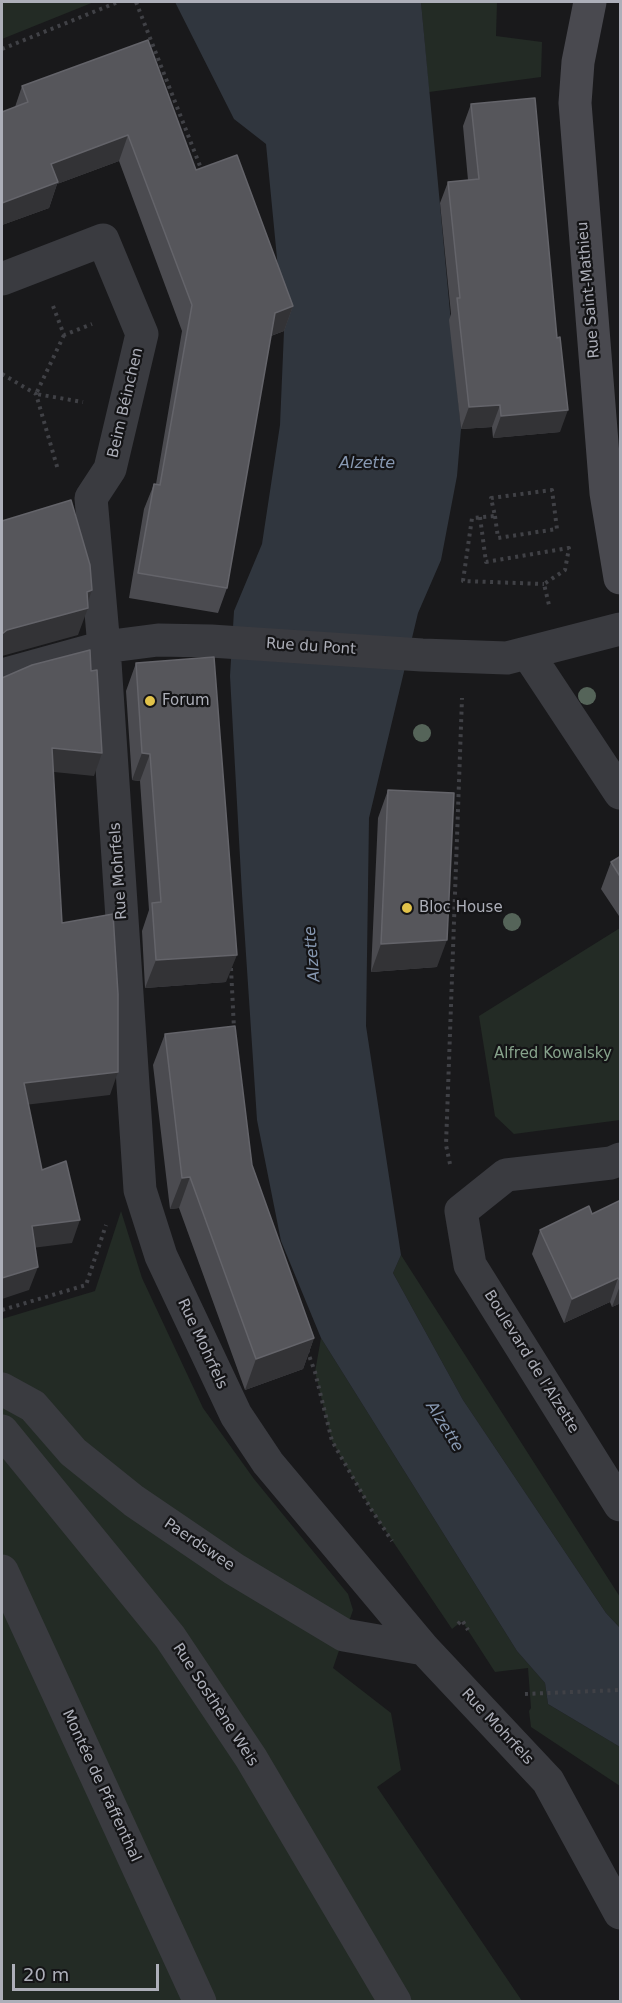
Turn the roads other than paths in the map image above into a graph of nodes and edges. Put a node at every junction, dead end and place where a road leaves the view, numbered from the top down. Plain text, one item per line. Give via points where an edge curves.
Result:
1 (590, 2) edge
2 (2, 279) edge
3 (621, 578) edge
4 (621, 629) edge
5 (104, 647) junction
6 (543, 650) junction
7 (2, 675) edge
8 (621, 793) edge
9 (621, 1159) edge
10 (2, 1389) edge
11 (2, 1431) edge
12 (621, 1505) edge
13 (2, 1570) edge
14 (424, 1649) junction
15 (621, 1913) edge
16 (200, 2001) edge
17 (395, 2001) edge

1 - 3 main road, Rue Saint-Mathieu via 574,103 606,493
2 - 5 street, Beim Béinchen via 103,240 142,334 110,470 72,502
4 - 6 street, Rue du Pont
5 - 6 street, Rue du Pont via 158,640 507,658
5 - 7 street, Rue du Pont
5 - 14 street, Rue Mohrfels via 140,1190 161,1256 236,1415 268,1463
6 - 8 street
9 - 12 street, Boulevard de l'Alzette via 506,1175 461,1211 470,1265
10 - 14 street, Paerdswee via 33,1406 73,1452 134,1501 234,1569 344,1635
11 - 17 street, Rue Sosthène Weis via 170,1637 251,1758
13 - 16 street, Montée de Pfaffenthal
14 - 15 street, Rue Mohrfels via 548,1781

